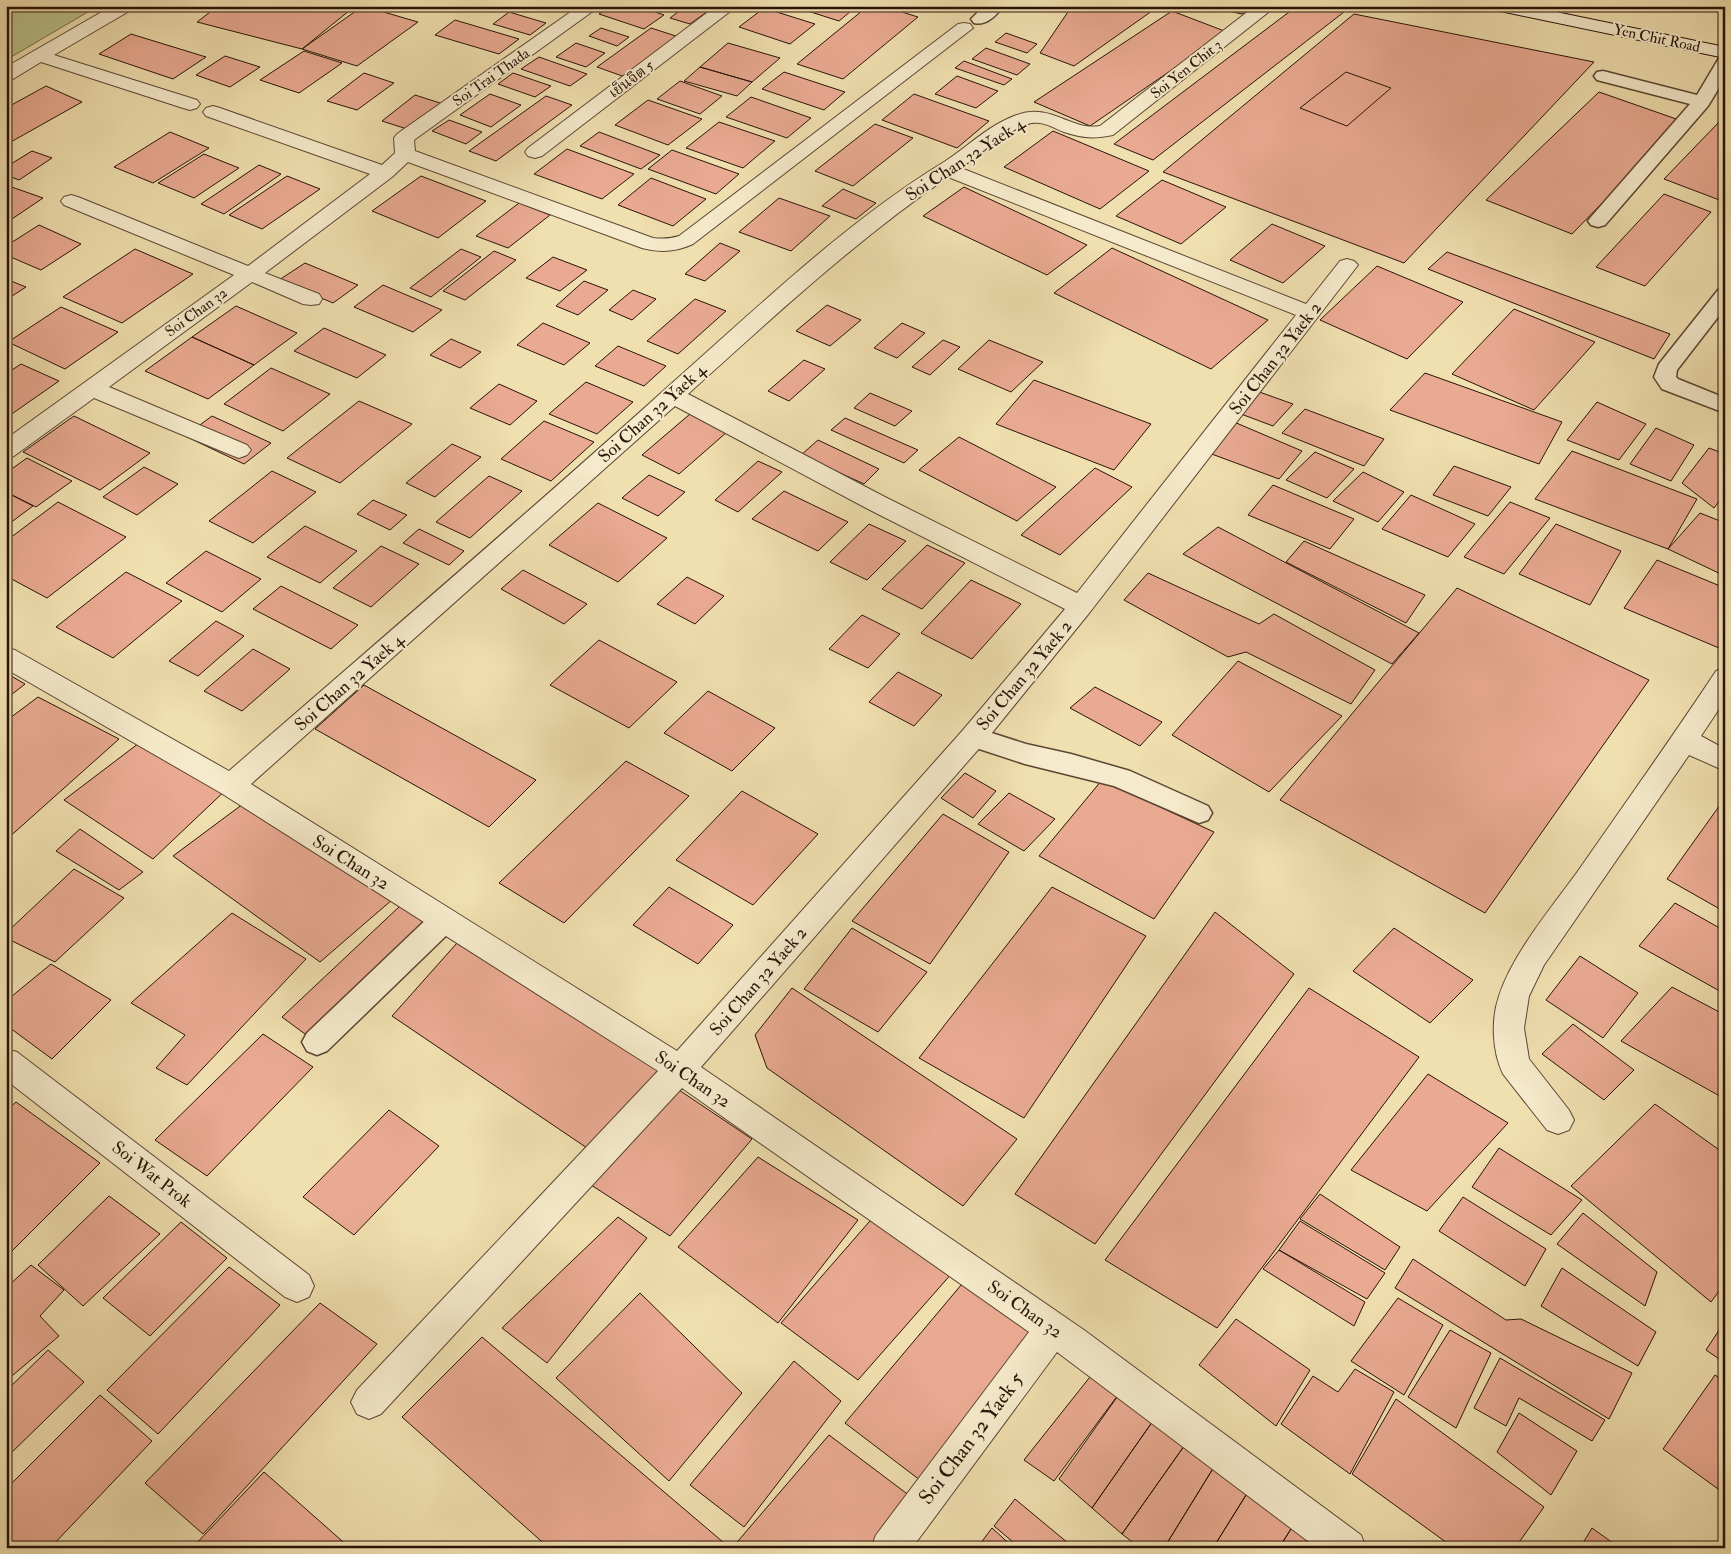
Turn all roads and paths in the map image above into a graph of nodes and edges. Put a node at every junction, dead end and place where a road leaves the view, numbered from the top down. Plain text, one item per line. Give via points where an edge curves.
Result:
1 (125, 6) edge
2 (591, 6) edge
3 (728, 6) edge
4 (995, 6) edge
5 (1267, 6) edge
6 (1500, 6) edge
7 (972, 24) joint
8 (1725, 52) edge
9 (40, 56) junction
10 (1725, 62) edge
11 (6, 75) edge
12 (1603, 76) dead end
13 (1702, 102) junction
14 (190, 104) dead end
15 (214, 112) dead end
16 (1106, 131) joint
17 (534, 152) dead end
18 (405, 154) junction
19 (945, 169) junction
20 (385, 172) junction
21 (71, 201) dead end
22 (1598, 221) dead end
23 (1347, 265) dead end
24 (251, 273) junction
25 (1725, 294) edge
26 (311, 299) dead end
27 (1310, 313) junction
28 (91, 388) junction
29 (673, 395) junction
30 (1725, 406) edge
31 (6, 450) edge
32 (239, 450) dead end
33 (1082, 606) junction
34 (6, 657) edge
35 (1725, 678) edge
36 (973, 737) junction
37 (1685, 740) junction
38 (1725, 761) edge
39 (231, 786) junction
40 (1199, 814) dead end
41 (443, 920) junction
42 (317, 1042) dead end
43 (6, 1062) edge
44 (680, 1069) junction
45 (1558, 1120) dead end
46 (297, 1286) dead end
47 (1053, 1329) junction
48 (369, 1402) dead end
49 (889, 1548) edge
50 (1347, 1548) edge

1 - 9 street
2 - 18 street, Soi Trai Thada via 404,138
3 - 17 street, เย็นจิต 5
4 - 7 lane
5 - 16 street, Soi Yen Chit 3
6 - 8 street, Yen Chit Road
7 - 18 street via 677,245 649,244
9 - 11 street
9 - 14 street
10 - 13 lane
12 - 13 lane
13 - 22 lane
15 - 20 street
16 - 19 street, Soi Chan 32 Yaek 4 via 1087,134 1042,117 1021,119
18 - 20 street, Soi Chan 32
19 - 27 street
19 - 29 street, Soi Chan 32 Yaek 4 via 848,240 747,326
20 - 24 street, Soi Chan 32
21 - 24 street
23 - 27 street, Soi Chan 32 Yaek 2
24 - 26 street
24 - 28 street, Soi Chan 32
25 - 30 lane via 1667,368 1665,377 1670,384
27 - 33 street, Soi Chan 32 Yaek 2
28 - 31 street, Soi Chan 32
28 - 32 street
29 - 33 street via 934,534
29 - 39 street, Soi Chan 32 Yaek 4
33 - 36 street, Soi Chan 32 Yaek 2
34 - 39 street, Soi Chan 32
35 - 37 street
36 - 40 lane via 1025,754 1121,778
36 - 44 street, Soi Chan 32 Yaek 2
37 - 38 street
37 - 45 street via 1533,958 1514,996 1509,1028 1514,1064
39 - 41 street, Soi Chan 32
41 - 42 lane
41 - 44 street, Soi Chan 32
43 - 46 street, Soi Wat Prok
44 - 47 street, Soi Chan 32
44 - 48 street, Soi Chan 32 Yaek 2
47 - 49 street, Soi Chan 32 Yaek 5
47 - 50 street, Soi Chan 32

